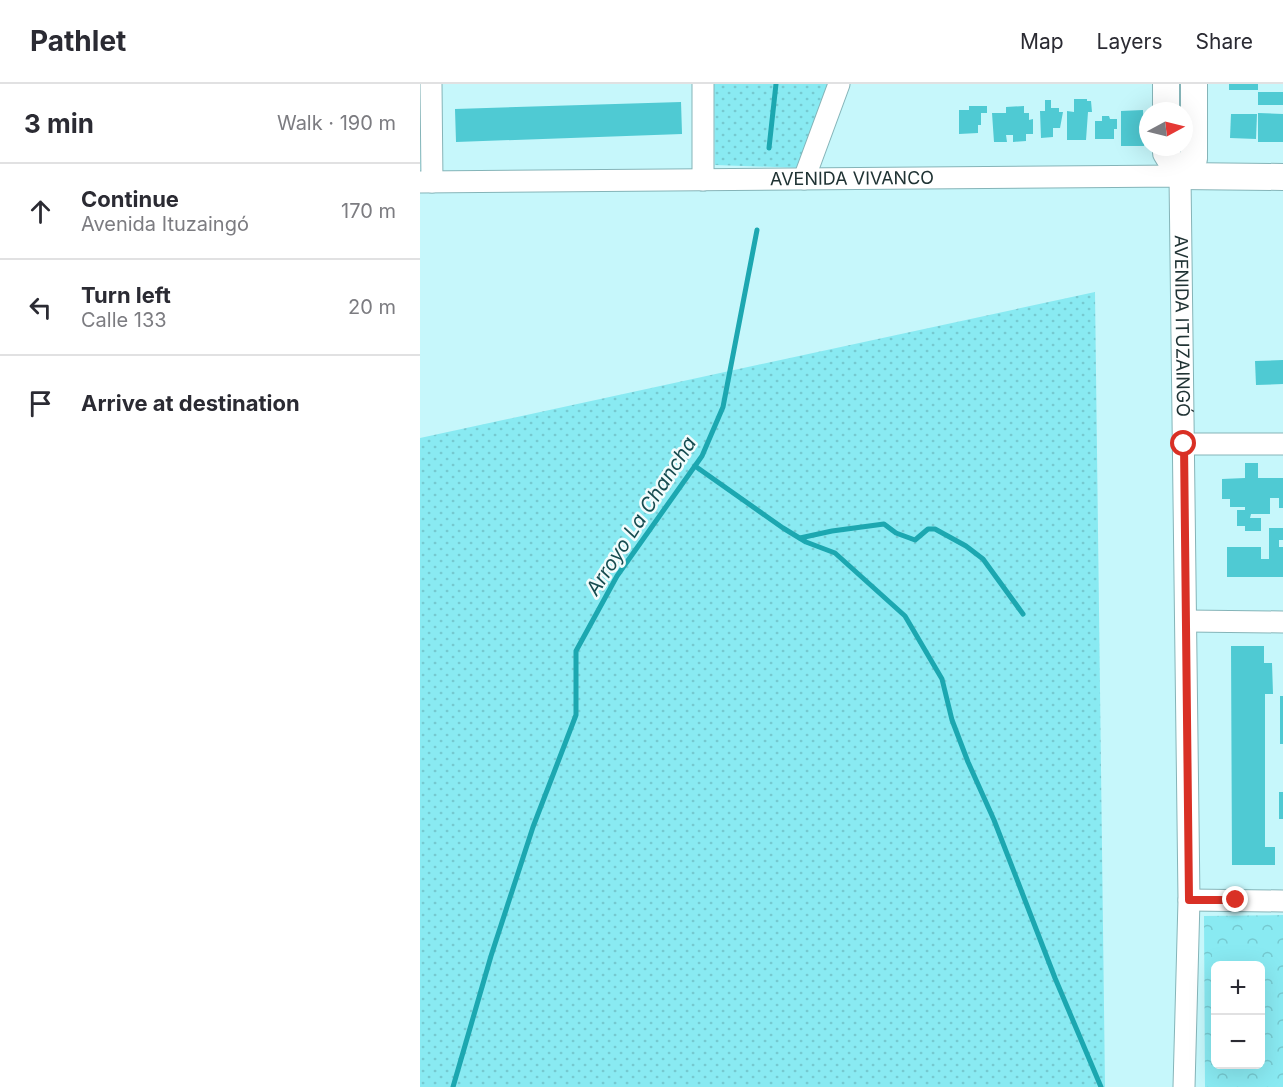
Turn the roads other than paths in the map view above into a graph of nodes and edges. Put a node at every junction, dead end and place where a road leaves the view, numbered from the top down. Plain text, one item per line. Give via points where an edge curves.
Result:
1 (431, 84) edge
2 (703, 84) edge
3 (839, 84) edge
4 (1166, 84) edge
5 (1194, 84) edge
6 (1166, 102) edge
7 (1168, 156) edge
8 (1180, 176) junction
9 (1283, 177) edge
10 (804, 179) junction
11 (703, 180) junction
12 (426, 182) edge
13 (1184, 444) junction
14 (1283, 444) edge
15 (1187, 621) junction
16 (1283, 622) edge
17 (1189, 900) junction
18 (1283, 901) edge
19 (1185, 1087) edge

1 - 12 street
2 - 11 street
3 - 10 street
4 - 6 main road
5 - 8 main road via 1194,159
7 - 8 main road, AVENIDA ITUZAINGÓ
8 - 9 main road, AVENIDA VIVANCO
8 - 10 street, AVENIDA VIVANCO
8 - 13 street, AVENIDA ITUZAINGÓ
10 - 11 street, AVENIDA VIVANCO
11 - 12 street, AVENIDA VIVANCO
13 - 14 street
13 - 15 street, AVENIDA ITUZAINGÓ
15 - 16 street
15 - 17 street, AVENIDA ITUZAINGÓ
17 - 18 street
17 - 19 street, AVENIDA ITUZAINGÓ

